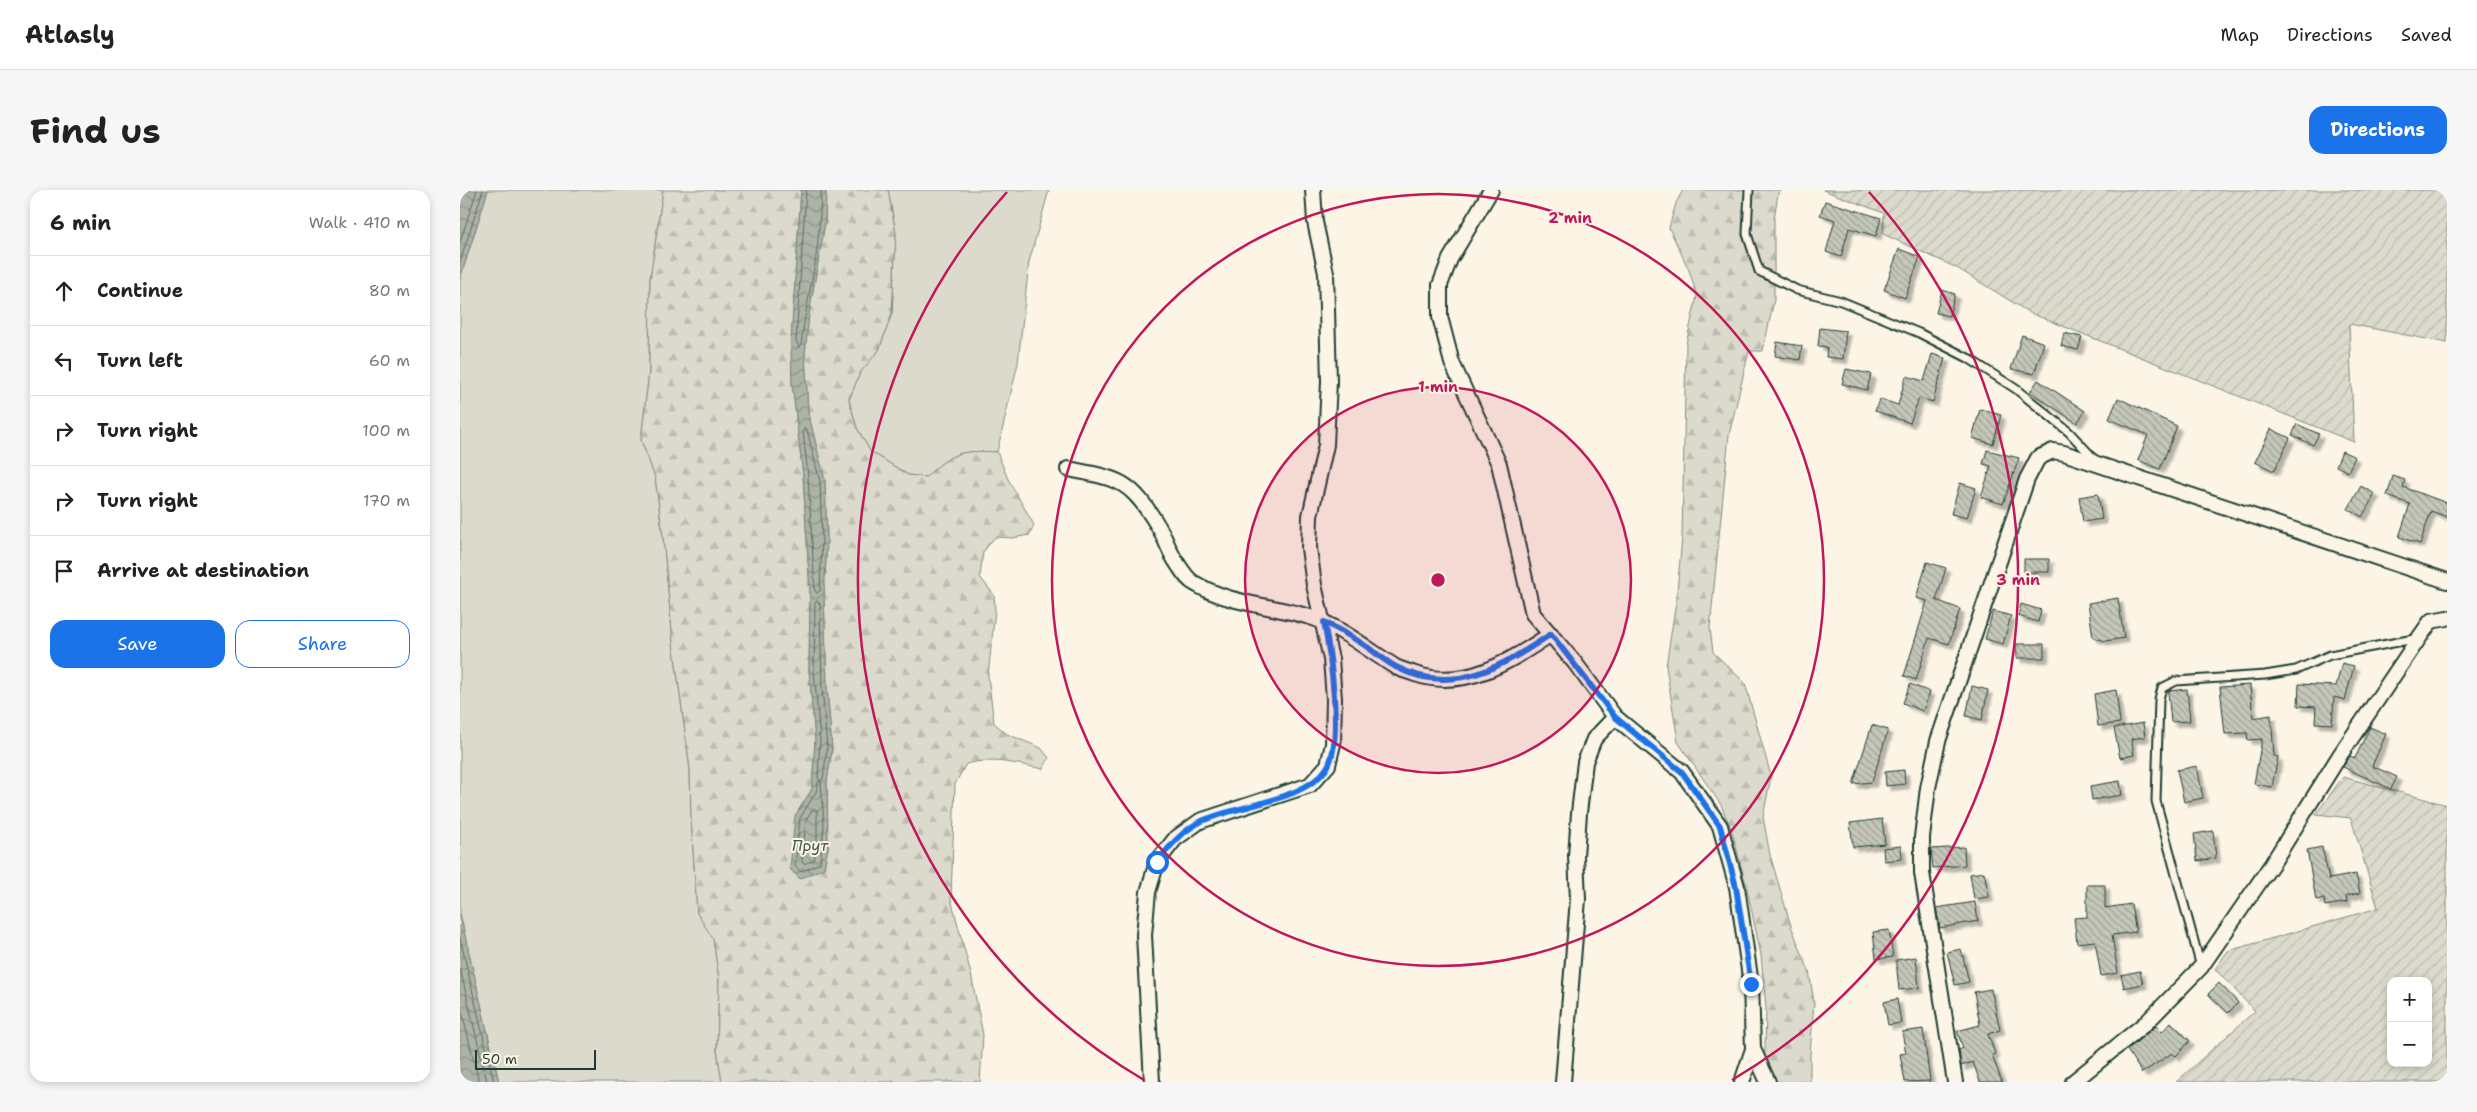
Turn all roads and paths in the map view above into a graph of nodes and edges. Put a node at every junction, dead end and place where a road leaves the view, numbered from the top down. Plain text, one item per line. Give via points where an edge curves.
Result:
1 (1313, 190) edge
2 (1491, 190) edge
3 (1749, 190) edge
4 (2098, 463) junction
5 (1068, 469) dead end
6 (2447, 581) edge
7 (2447, 618) edge
8 (1324, 622) junction
9 (1551, 634) junction
10 (2418, 638) junction
11 (1615, 717) junction
12 (2201, 967) junction
13 (1752, 1049) junction
14 (2080, 1079) edge
15 (1152, 1082) edge
16 (1563, 1082) edge
17 (1742, 1082) edge
18 (1768, 1082) edge
19 (1955, 1082) edge

1 - 8 street via 1315,222 1326,273 1329,381 1326,445 1310,516 1309,548
2 - 9 street via 1450,259 1440,284 1440,318 1452,363 1499,464 1533,614
3 - 4 lane via 1747,234 1759,271 1797,290 1841,300 1968,358 2016,389 2069,432
4 - 6 street
4 - 19 street via 2053,451 2038,458 2032,467 1938,742 1922,837 1922,873
5 - 8 street via 1114,479 1134,492 1160,528 1170,553 1192,583 1236,602 1288,610
7 - 10 street via 2431,621
8 - 9 street via 1396,667 1424,677 1451,680 1477,675 1513,659
8 - 15 street via 1334,699 1333,744 1328,765 1310,785 1200,821 1175,839 1157,862 1148,892 1144,935
9 - 11 street
10 - 12 street via 2272,864
10 - 12 lane via 2330,655 2296,670 2176,681 2162,688 2156,801
11 - 13 street via 1682,772 1720,826 1736,887 1751,984
11 - 16 street via 1594,739 1584,771 1576,856 1578,899
12 - 14 street via 2147,1022
13 - 17 street
13 - 18 street

